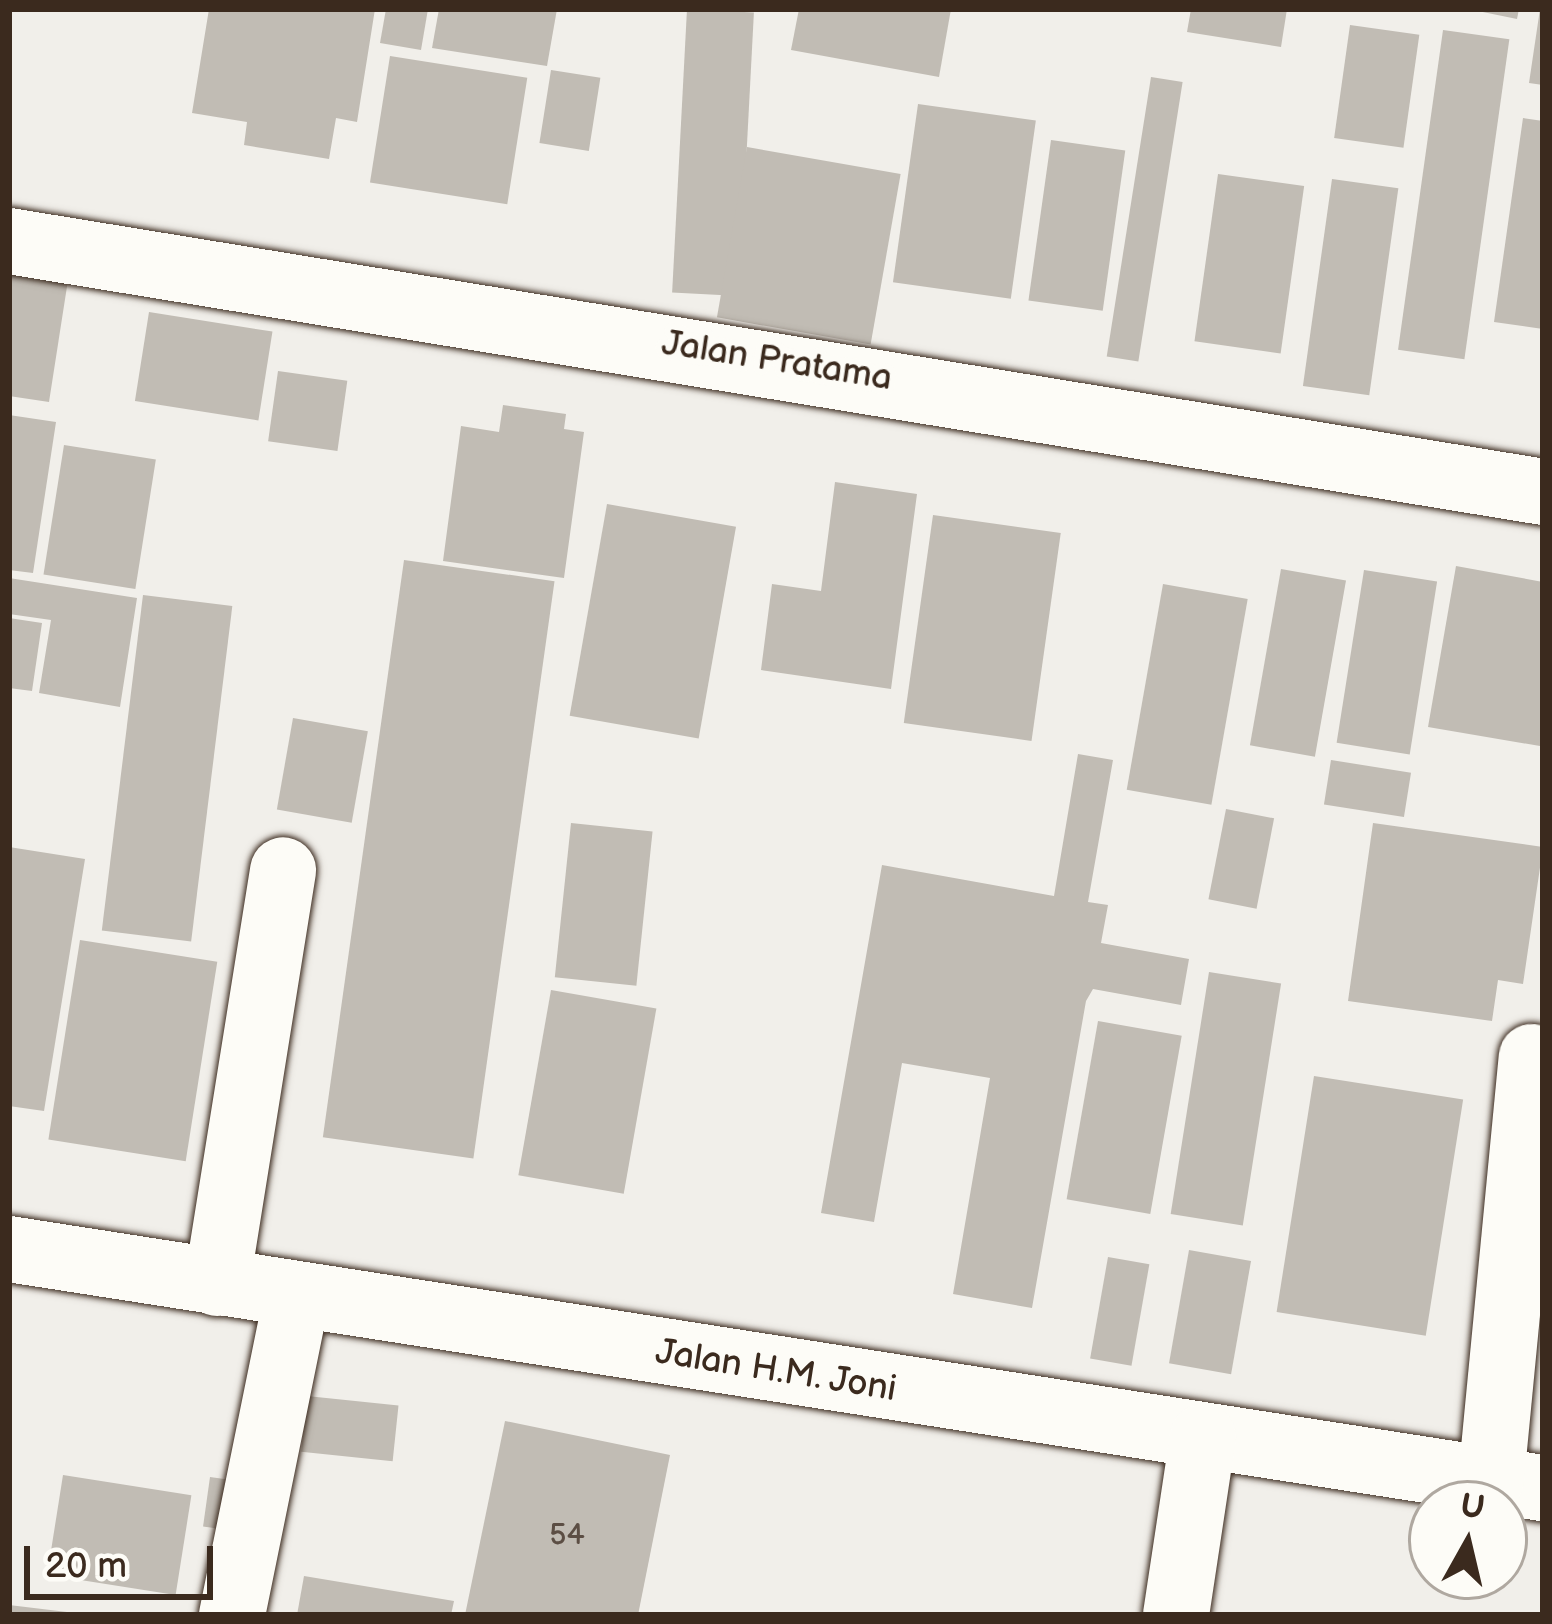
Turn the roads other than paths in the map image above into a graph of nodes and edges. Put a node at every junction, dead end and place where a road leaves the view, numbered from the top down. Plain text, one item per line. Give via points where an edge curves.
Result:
1 (9, 241) edge
2 (1543, 492) edge
3 (283, 870) dead end
4 (1532, 1057) dead end
5 (9, 1249) edge
6 (218, 1283) junction
7 (297, 1295) junction
8 (1203, 1437) junction
9 (1490, 1480) edge
10 (1517, 1480) edge
11 (232, 1615) edge
12 (1176, 1615) edge

1 - 2 street, Jalan Pratama
3 - 6 street
4 - 10 street
5 - 6 street, Jalan H.M. Joni
6 - 7 street, Jalan H.M. Joni
7 - 8 street, Jalan H.M. Joni
7 - 11 street
8 - 9 street, Jalan H.M. Joni
8 - 12 street

